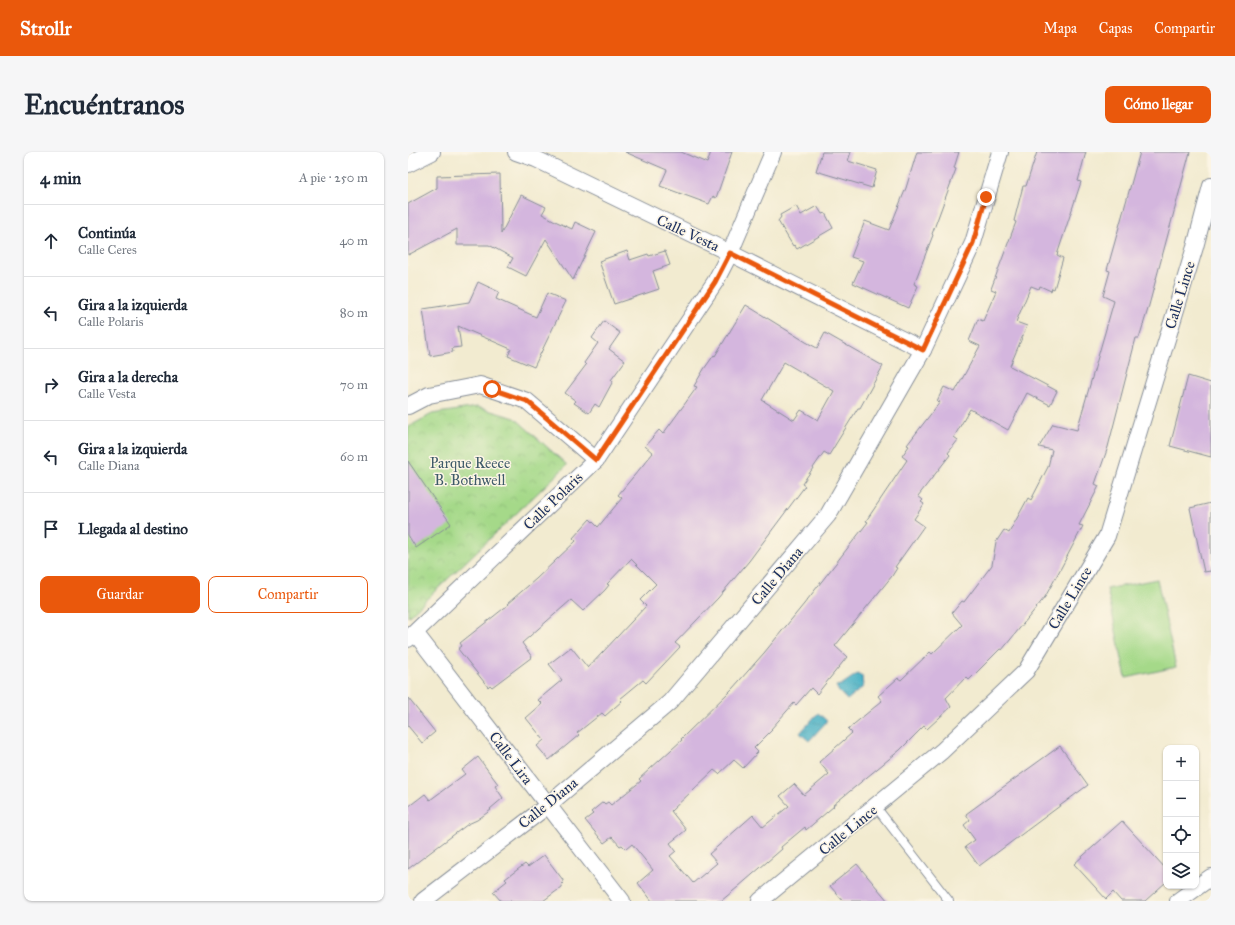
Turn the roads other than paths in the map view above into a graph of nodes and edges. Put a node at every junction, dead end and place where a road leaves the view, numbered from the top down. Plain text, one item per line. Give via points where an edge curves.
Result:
1 (432, 152) edge
2 (516, 152) edge
3 (773, 152) edge
4 (1000, 152) edge
5 (537, 156) edge
6 (408, 164) edge
7 (1211, 186) edge
8 (730, 253) junction
9 (923, 350) junction
10 (408, 406) edge
11 (596, 460) junction
12 (412, 636) edge
13 (547, 806) junction
14 (876, 807) junction
15 (1211, 877) edge
16 (423, 901) edge
17 (622, 901) edge
18 (760, 901) edge
19 (949, 901) edge
20 (1178, 901) edge

1 - 6 street
2 - 5 street, Calle Vesta
3 - 8 street, Calle Polaris
4 - 9 street, Calle Diana via 973,243
5 - 8 street, Calle Vesta
7 - 14 street, Calle Lince via 1195,247 1107,536 1026,671 942,751
8 - 9 street, Calle Vesta
8 - 11 street, Calle Polaris via 715,282
9 - 13 street, Calle Diana via 828,515 670,702
10 - 11 street via 429,395 480,385 527,401
11 - 12 street, Calle Polaris
12 - 13 street, Calle Lira
13 - 16 street, Calle Diana
13 - 17 street, Calle Lira
14 - 18 street, Calle Lince
14 - 19 lane
15 - 20 street

